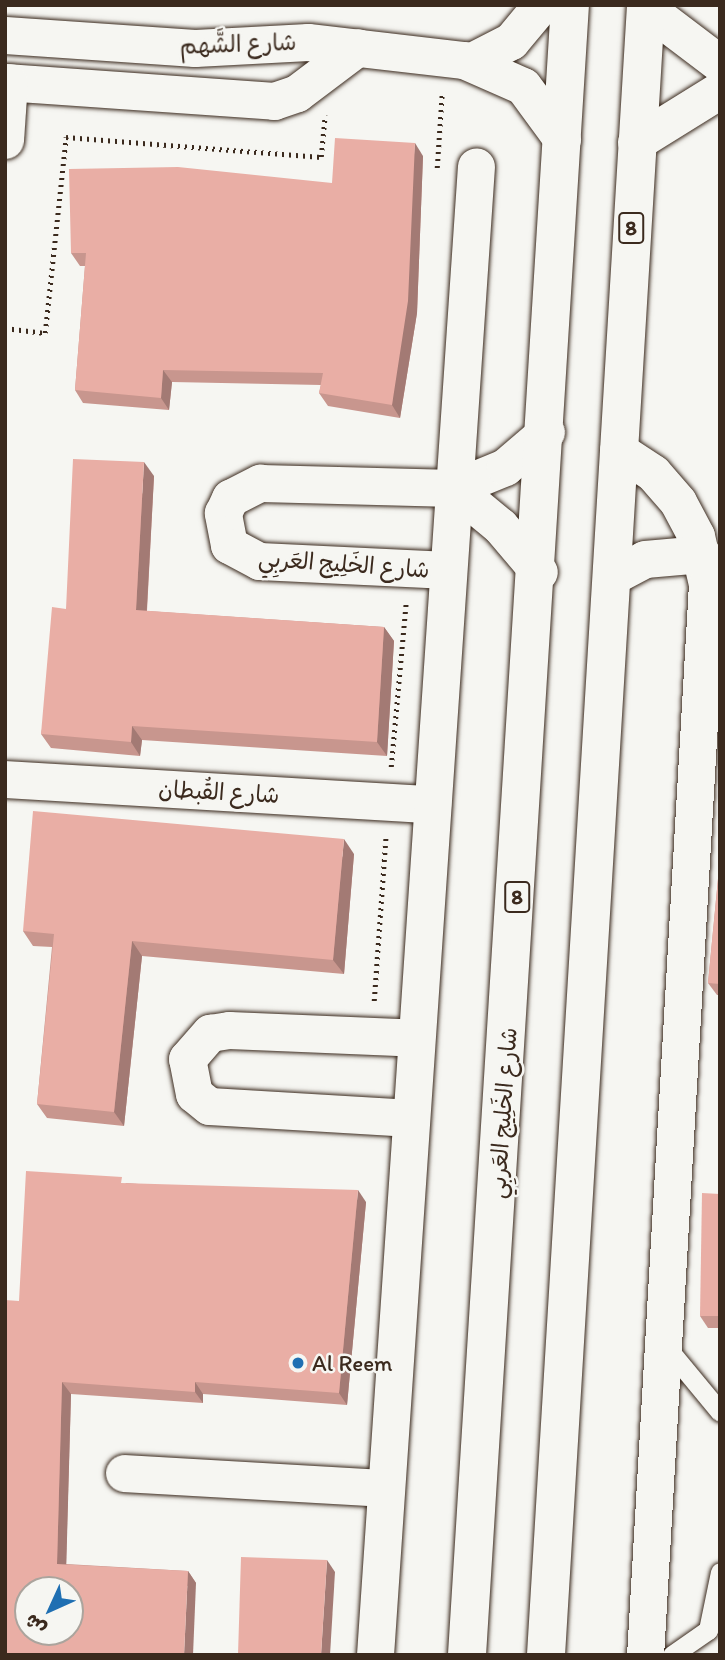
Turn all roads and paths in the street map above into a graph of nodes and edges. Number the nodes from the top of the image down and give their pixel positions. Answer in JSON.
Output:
{"nodes":[{"id":1,"x":541,"y":5,"type":"edge"},
{"id":2,"x":570,"y":5,"type":"edge"},
{"id":3,"x":645,"y":6,"type":"edge"},
{"id":4,"x":5,"y":35,"type":"edge"},
{"id":5,"x":290,"y":41,"type":"junction"},
{"id":6,"x":358,"y":47,"type":"junction"},
{"id":7,"x":470,"y":62,"type":"junction"},
{"id":8,"x":720,"y":64,"type":"edge"},
{"id":9,"x":7,"y":82,"type":"edge"},
{"id":10,"x":720,"y":90,"type":"edge"},
{"id":11,"x":429,"y":91,"type":"dead end"},
{"id":12,"x":442,"y":92,"type":"dead end"},
{"id":13,"x":286,"y":98,"type":"junction"},
{"id":14,"x":326,"y":107,"type":"dead end"},
{"id":15,"x":562,"y":139,"type":"junction"},
{"id":16,"x":5,"y":141,"type":"edge"},
{"id":17,"x":636,"y":142,"type":"junction"},
{"id":18,"x":476,"y":166,"type":"dead end"},
{"id":19,"x":5,"y":328,"type":"edge"},
{"id":20,"x":546,"y":432,"type":"junction"},
{"id":21,"x":618,"y":450,"type":"junction"},
{"id":22,"x":454,"y":488,"type":"junction"},
{"id":23,"x":702,"y":554,"type":"junction"},
{"id":24,"x":448,"y":570,"type":"junction"},
{"id":25,"x":539,"y":572,"type":"junction"},
{"id":26,"x":611,"y":576,"type":"junction"},
{"id":27,"x":5,"y":779,"type":"edge"},
{"id":28,"x":432,"y":804,"type":"junction"},
{"id":29,"x":707,"y":828,"type":"edge"},
{"id":30,"x":416,"y":1038,"type":"junction"},
{"id":31,"x":411,"y":1118,"type":"junction"},
{"id":32,"x":663,"y":1343,"type":"junction"},
{"id":33,"x":720,"y":1412,"type":"edge"},
{"id":34,"x":124,"y":1474,"type":"dead end"},
{"id":35,"x":386,"y":1488,"type":"junction"},
{"id":36,"x":720,"y":1574,"type":"edge"},
{"id":37,"x":375,"y":1655,"type":"edge"},
{"id":38,"x":467,"y":1655,"type":"edge"},
{"id":39,"x":546,"y":1655,"type":"edge"},
{"id":40,"x":645,"y":1655,"type":"edge"},
{"id":41,"x":672,"y":1655,"type":"edge"}],
"edges":[{"from":1,"to":7,"type":"street"},
{"from":2,"to":15,"type":"highway","name":"شارع الخَلِيج العَربِي","number":"8"},
{"from":3,"to":8,"type":"street"},
{"from":3,"to":17,"type":"highway","number":"8"},
{"from":4,"to":5,"type":"street","name":"شارع الشَّهم"},
{"from":5,"to":6,"type":"street","name":"شارع الشَّهم"},
{"from":5,"to":13,"type":"street"},
{"from":6,"to":7,"type":"street","name":"شارع الشَّهم"},
{"from":6,"to":13,"type":"street"},
{"from":7,"to":15,"type":"street","name":"شارع الشَّهم"},
{"from":9,"to":13,"type":"street"},
{"from":9,"to":16,"type":"street"},
{"from":10,"to":17,"type":"street"},
{"from":11,"to":12,"type":"path"},
{"from":14,"to":19,"type":"path"},
{"from":15,"to":20,"type":"highway","name":"شارع الخَلِيج العَربِي","number":"8"},
{"from":17,"to":21,"type":"highway","number":"8"},
{"from":18,"to":22,"type":"street"},
{"from":20,"to":22,"type":"street","name":"شارع الخَلِيج العَربِي"},
{"from":20,"to":25,"type":"highway","name":"شارع الخَلِيج العَربِي","number":"8"},
{"from":21,"to":23,"type":"street"},
{"from":21,"to":26,"type":"highway","number":"8"},
{"from":22,"to":24,"type":"street"},
{"from":22,"to":24,"type":"street","name":"شارع الخَلِيج العَربِي"},
{"from":22,"to":25,"type":"street"},
{"from":23,"to":26,"type":"street"},
{"from":23,"to":29,"type":"street"},
{"from":24,"to":28,"type":"street"},
{"from":25,"to":38,"type":"highway","name":"شارع الخَلِيج العَربِي","number":"8"},
{"from":26,"to":39,"type":"highway","number":"8"},
{"from":27,"to":28,"type":"street","name":"شارع القُبطان"},
{"from":28,"to":30,"type":"street"},
{"from":29,"to":32,"type":"street"},
{"from":30,"to":31,"type":"street"},
{"from":30,"to":31,"type":"street"},
{"from":31,"to":35,"type":"street"},
{"from":32,"to":33,"type":"lane"},
{"from":32,"to":40,"type":"street"},
{"from":34,"to":35,"type":"street"},
{"from":35,"to":37,"type":"street"},
{"from":36,"to":41,"type":"lane"}]}
